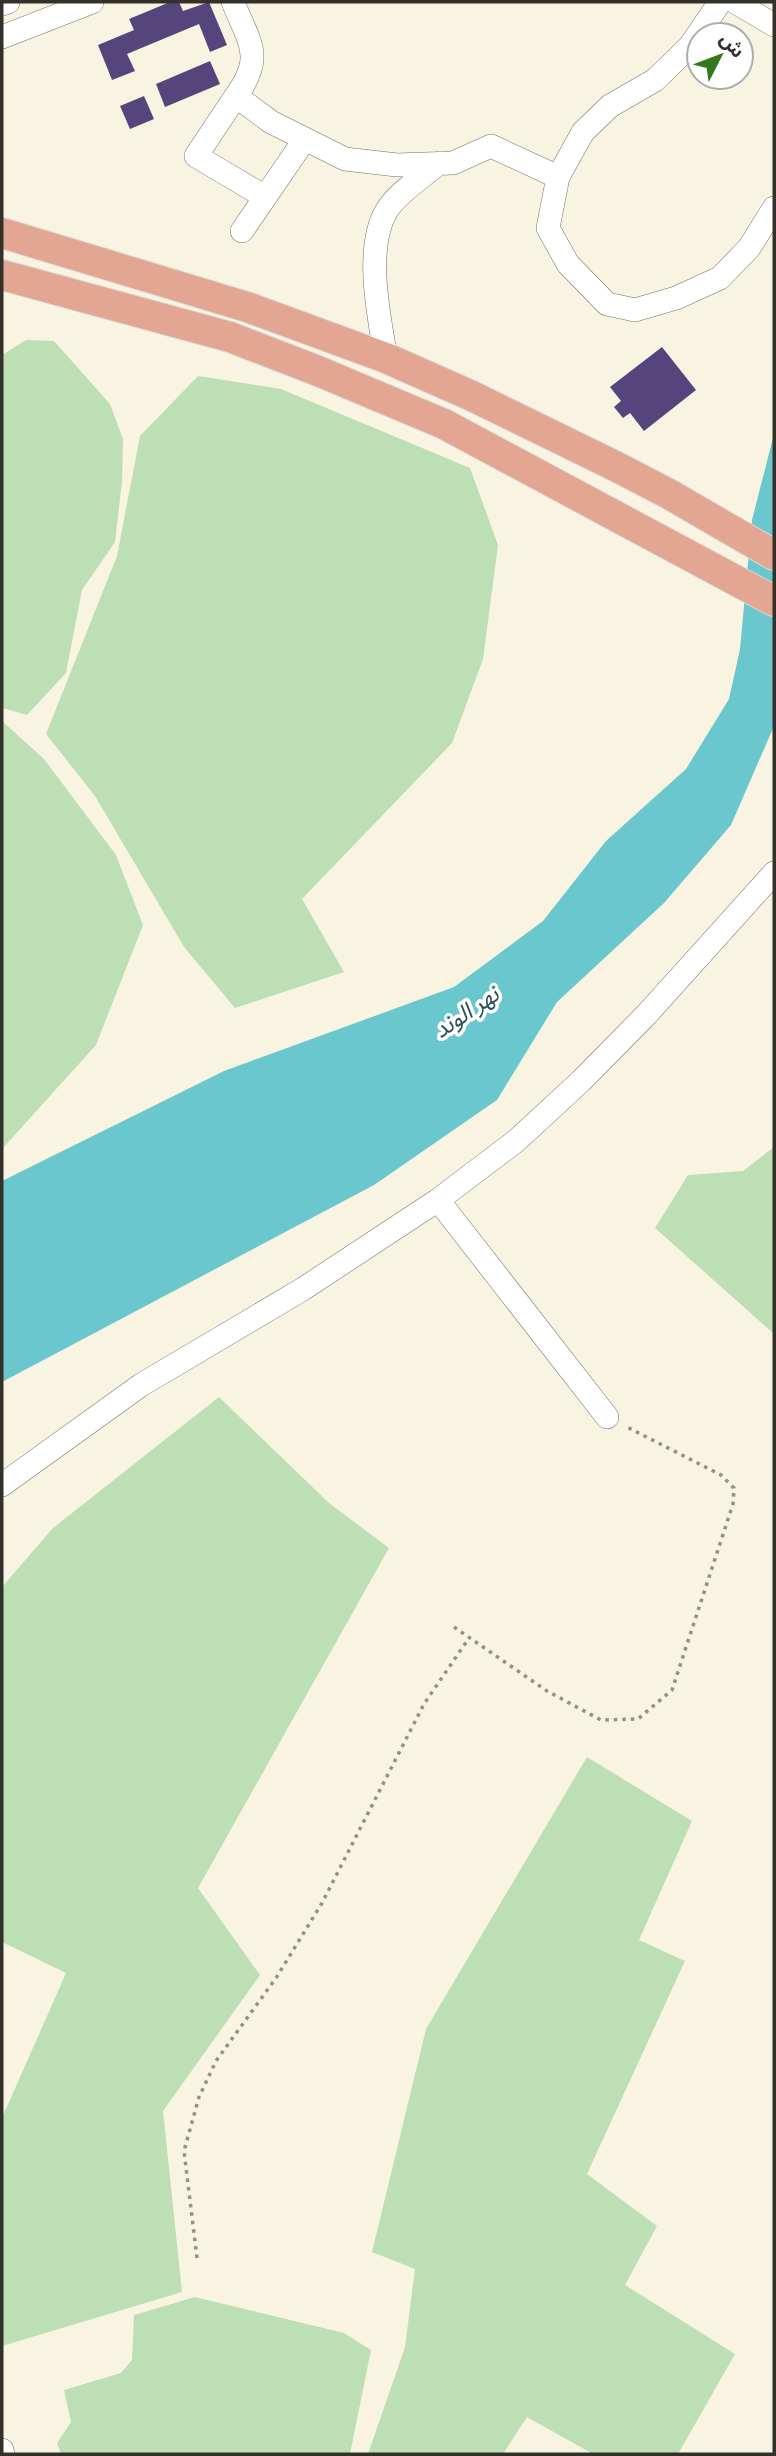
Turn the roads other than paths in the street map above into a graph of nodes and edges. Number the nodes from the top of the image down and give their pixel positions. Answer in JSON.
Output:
{"nodes":[{"id":1,"x":8,"y":2,"type":"edge"},
{"id":2,"x":92,"y":2,"type":"edge"},
{"id":3,"x":233,"y":2,"type":"edge"},
{"id":4,"x":720,"y":2,"type":"edge"},
{"id":5,"x":735,"y":2,"type":"edge"},
{"id":6,"x":2,"y":4,"type":"edge"},
{"id":7,"x":774,"y":26,"type":"edge"},
{"id":8,"x":2,"y":37,"type":"edge"},
{"id":9,"x":236,"y":96,"type":"junction"},
{"id":10,"x":305,"y":139,"type":"junction"},
{"id":11,"x":439,"y":163,"type":"junction"},
{"id":12,"x":558,"y":177,"type":"junction"},
{"id":13,"x":265,"y":197,"type":"junction"},
{"id":14,"x":774,"y":208,"type":"edge"},
{"id":15,"x":242,"y":231,"type":"dead end"},
{"id":16,"x":2,"y":233,"type":"edge"},
{"id":17,"x":2,"y":275,"type":"edge"},
{"id":18,"x":386,"y":358,"type":"junction"},
{"id":19,"x":774,"y":555,"type":"edge"},
{"id":20,"x":774,"y":601,"type":"edge"},
{"id":21,"x":770,"y":880,"type":"edge"},
{"id":22,"x":438,"y":1199,"type":"junction"},
{"id":23,"x":607,"y":1417,"type":"road end"},
{"id":24,"x":2,"y":1485,"type":"edge"}],
"edges":[{"from":1,"to":6,"type":"street"},
{"from":2,"to":8,"type":"street"},
{"from":3,"to":9,"type":"street"},
{"from":4,"to":12,"type":"street"},
{"from":5,"to":7,"type":"street"},
{"from":9,"to":10,"type":"street"},
{"from":9,"to":13,"type":"street"},
{"from":10,"to":11,"type":"street"},
{"from":10,"to":13,"type":"street"},
{"from":11,"to":12,"type":"street"},
{"from":11,"to":18,"type":"street"},
{"from":12,"to":14,"type":"street"},
{"from":13,"to":15,"type":"street"},
{"from":16,"to":18,"type":"main road"},
{"from":17,"to":20,"type":"main road"},
{"from":18,"to":19,"type":"main road"},
{"from":21,"to":22,"type":"street"},
{"from":22,"to":23,"type":"street"},
{"from":22,"to":24,"type":"street"}]}
